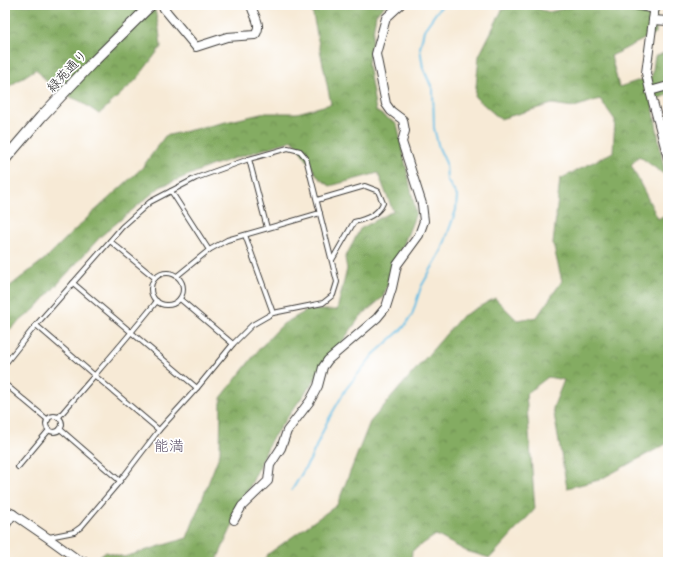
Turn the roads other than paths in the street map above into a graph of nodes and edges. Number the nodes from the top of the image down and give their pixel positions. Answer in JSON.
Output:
{"nodes":[{"id":1,"x":150,"y":5,"type":"edge"},
{"id":2,"x":161,"y":5,"type":"edge"},
{"id":3,"x":251,"y":5,"type":"edge"},
{"id":4,"x":400,"y":5,"type":"edge"},
{"id":5,"x":635,"y":5,"type":"edge"},
{"id":6,"x":655,"y":7,"type":"edge"},
{"id":7,"x":653,"y":20,"type":"junction"},
{"id":8,"x":668,"y":20,"type":"edge"},
{"id":9,"x":668,"y":86,"type":"edge"},
{"id":10,"x":650,"y":91,"type":"junction"},
{"id":11,"x":668,"y":158,"type":"edge"},
{"id":12,"x":5,"y":159,"type":"edge"},
{"id":13,"x":249,"y":159,"type":"junction"},
{"id":14,"x":171,"y":191,"type":"junction"},
{"id":15,"x":317,"y":200,"type":"junction"},
{"id":16,"x":320,"y":213,"type":"junction"},
{"id":17,"x":267,"y":228,"type":"junction"},
{"id":18,"x":245,"y":234,"type":"junction"},
{"id":19,"x":110,"y":241,"type":"junction"},
{"id":20,"x":209,"y":250,"type":"junction"},
{"id":21,"x":332,"y":261,"type":"junction"},
{"id":22,"x":177,"y":276,"type":"junction"},
{"id":23,"x":155,"y":278,"type":"junction"},
{"id":24,"x":73,"y":283,"type":"junction"},
{"id":25,"x":180,"y":299,"type":"junction"},
{"id":26,"x":157,"y":301,"type":"junction"},
{"id":27,"x":273,"y":313,"type":"junction"},
{"id":28,"x":36,"y":325,"type":"junction"},
{"id":29,"x":132,"y":333,"type":"junction"},
{"id":30,"x":233,"y":344,"type":"junction"},
{"id":31,"x":5,"y":364,"type":"edge"},
{"id":32,"x":94,"y":375,"type":"junction"},
{"id":33,"x":5,"y":384,"type":"edge"},
{"id":34,"x":197,"y":388,"type":"junction"},
{"id":35,"x":58,"y":418,"type":"junction"},
{"id":36,"x":48,"y":420,"type":"junction"},
{"id":37,"x":60,"y":429,"type":"junction"},
{"id":38,"x":49,"y":430,"type":"junction"},
{"id":39,"x":160,"y":430,"type":"junction"},
{"id":40,"x":18,"y":467,"type":"dead end"},
{"id":41,"x":120,"y":480,"type":"junction"},
{"id":42,"x":9,"y":512,"type":"edge"},
{"id":43,"x":234,"y":520,"type":"dead end"},
{"id":44,"x":5,"y":526,"type":"edge"},
{"id":45,"x":48,"y":538,"type":"junction"},
{"id":46,"x":86,"y":562,"type":"edge"}],
"edges":[{"from":1,"to":12,"type":"street","name":"緑苑通り"},
{"from":2,"to":3,"type":"street"},
{"from":4,"to":43,"type":"street"},
{"from":5,"to":6,"type":"street"},
{"from":6,"to":7,"type":"street"},
{"from":7,"to":8,"type":"street"},
{"from":7,"to":10,"type":"street"},
{"from":9,"to":10,"type":"street"},
{"from":10,"to":11,"type":"street"},
{"from":13,"to":14,"type":"lane"},
{"from":13,"to":15,"type":"lane"},
{"from":13,"to":17,"type":"lane"},
{"from":14,"to":19,"type":"lane"},
{"from":14,"to":20,"type":"lane"},
{"from":15,"to":16,"type":"lane"},
{"from":15,"to":21,"type":"lane"},
{"from":16,"to":17,"type":"lane"},
{"from":16,"to":21,"type":"lane"},
{"from":17,"to":18,"type":"lane"},
{"from":18,"to":20,"type":"lane"},
{"from":18,"to":27,"type":"lane"},
{"from":19,"to":23,"type":"lane"},
{"from":19,"to":24,"type":"lane"},
{"from":20,"to":22,"type":"lane"},
{"from":21,"to":27,"type":"lane"},
{"from":22,"to":23,"type":"lane"},
{"from":22,"to":25,"type":"lane"},
{"from":23,"to":26,"type":"lane"},
{"from":24,"to":28,"type":"lane"},
{"from":24,"to":29,"type":"lane"},
{"from":25,"to":26,"type":"lane"},
{"from":25,"to":30,"type":"lane"},
{"from":26,"to":29,"type":"lane"},
{"from":27,"to":30,"type":"lane"},
{"from":28,"to":31,"type":"lane"},
{"from":28,"to":32,"type":"lane"},
{"from":29,"to":32,"type":"lane"},
{"from":29,"to":34,"type":"lane"},
{"from":30,"to":34,"type":"lane"},
{"from":32,"to":35,"type":"lane"},
{"from":32,"to":39,"type":"lane"},
{"from":33,"to":36,"type":"lane"},
{"from":34,"to":39,"type":"lane"},
{"from":35,"to":36,"type":"lane"},
{"from":35,"to":37,"type":"lane"},
{"from":36,"to":38,"type":"lane"},
{"from":37,"to":38,"type":"lane"},
{"from":37,"to":41,"type":"lane"},
{"from":38,"to":40,"type":"lane"},
{"from":39,"to":41,"type":"lane"},
{"from":41,"to":45,"type":"lane"},
{"from":42,"to":44,"type":"street"},
{"from":42,"to":45,"type":"street"},
{"from":45,"to":46,"type":"street"}]}
